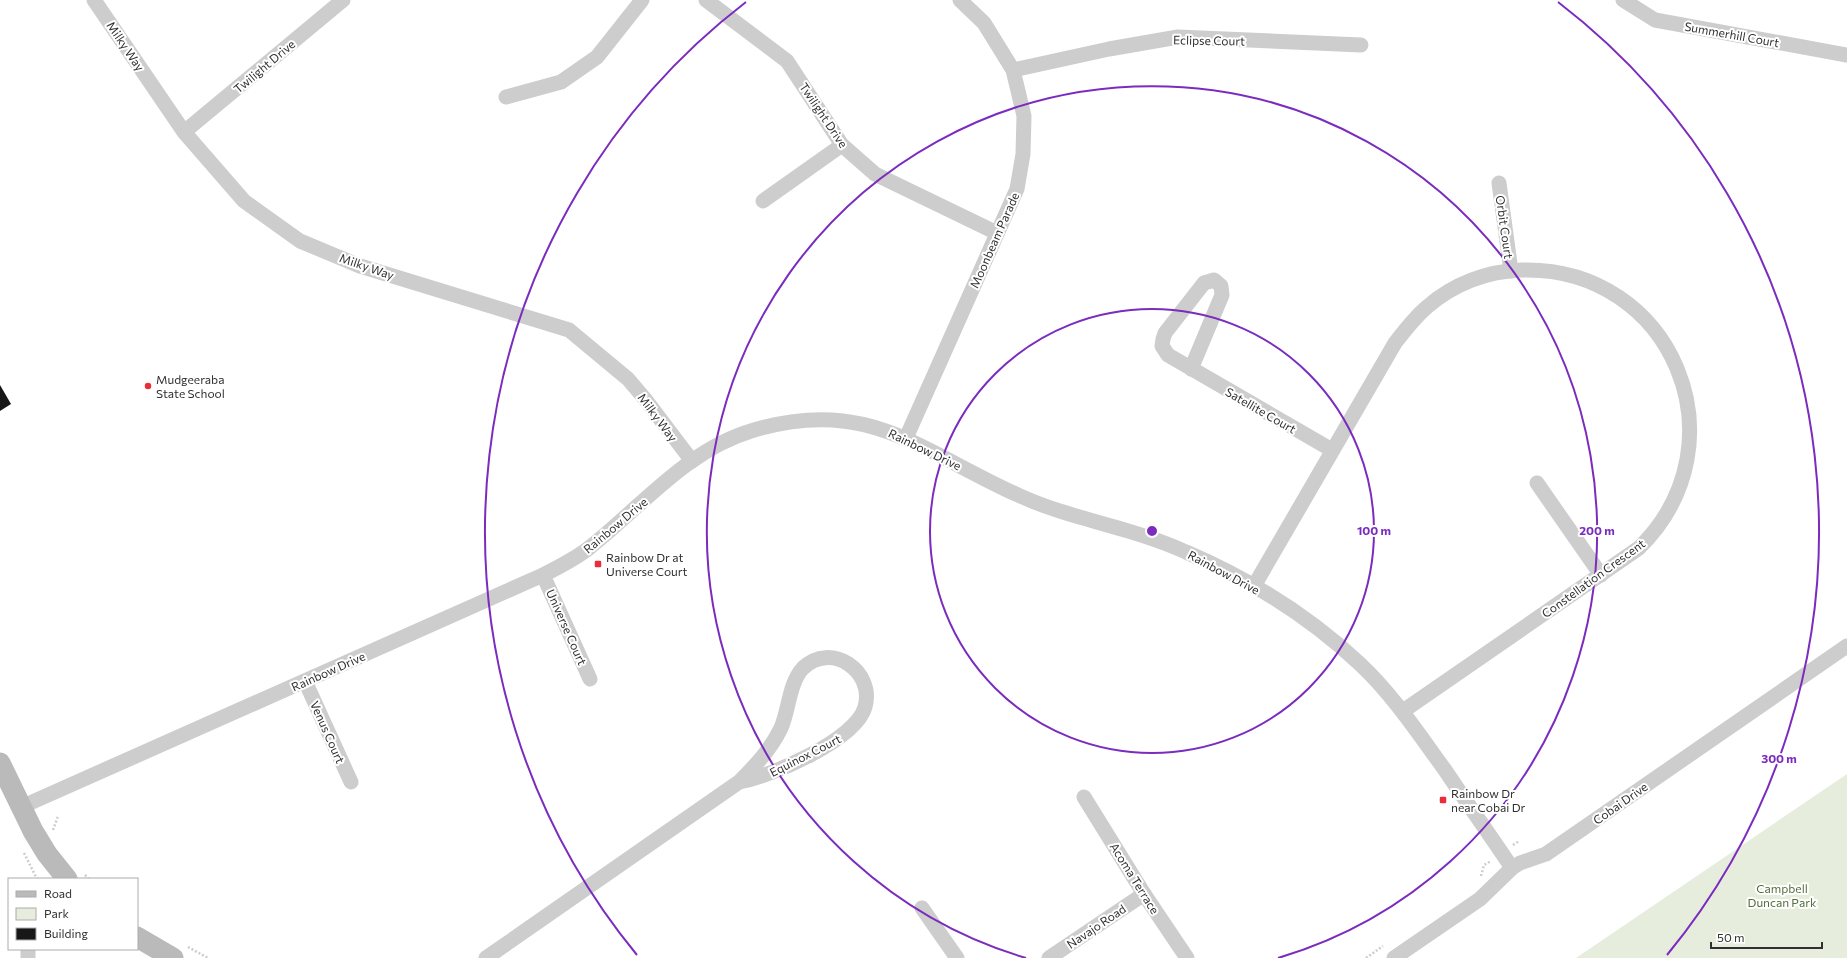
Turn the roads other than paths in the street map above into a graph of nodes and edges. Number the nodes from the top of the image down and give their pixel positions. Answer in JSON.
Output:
{"nodes":[{"id":1,"x":94,"y":0,"type":"edge"},
{"id":2,"x":343,"y":0,"type":"edge"},
{"id":3,"x":642,"y":0,"type":"edge"},
{"id":4,"x":706,"y":0,"type":"edge"},
{"id":5,"x":960,"y":0,"type":"edge"},
{"id":6,"x":1623,"y":0,"type":"edge"},
{"id":7,"x":1360,"y":45,"type":"dead end"},
{"id":8,"x":1847,"y":55,"type":"edge"},
{"id":9,"x":1013,"y":70,"type":"junction"},
{"id":10,"x":506,"y":97,"type":"dead end"},
{"id":11,"x":184,"y":132,"type":"junction"},
{"id":12,"x":842,"y":145,"type":"junction"},
{"id":13,"x":1499,"y":183,"type":"dead end"},
{"id":14,"x":763,"y":201,"type":"dead end"},
{"id":15,"x":997,"y":233,"type":"junction"},
{"id":16,"x":1511,"y":271,"type":"junction"},
{"id":17,"x":1191,"y":369,"type":"junction"},
{"id":18,"x":906,"y":438,"type":"junction"},
{"id":19,"x":1332,"y":450,"type":"junction"},
{"id":20,"x":692,"y":461,"type":"junction"},
{"id":21,"x":1537,"y":483,"type":"dead end"},
{"id":22,"x":543,"y":575,"type":"junction"},
{"id":23,"x":1601,"y":575,"type":"junction"},
{"id":24,"x":1254,"y":586,"type":"junction"},
{"id":25,"x":1847,"y":646,"type":"edge"},
{"id":26,"x":590,"y":679,"type":"dead end"},
{"id":27,"x":305,"y":681,"type":"junction"},
{"id":28,"x":1403,"y":711,"type":"junction"},
{"id":29,"x":0,"y":763,"type":"edge"},
{"id":30,"x":351,"y":782,"type":"dead end"},
{"id":31,"x":739,"y":782,"type":"junction"},
{"id":32,"x":1084,"y":797,"type":"dead end"},
{"id":33,"x":21,"y":807,"type":"junction"},
{"id":34,"x":1512,"y":868,"type":"junction"},
{"id":35,"x":66,"y":878,"type":"edge"},
{"id":36,"x":1144,"y":894,"type":"junction"},
{"id":37,"x":922,"y":908,"type":"dead end"},
{"id":38,"x":138,"y":938,"type":"edge"},
{"id":39,"x":173,"y":958,"type":"edge"},
{"id":40,"x":486,"y":958,"type":"edge"},
{"id":41,"x":957,"y":958,"type":"edge"},
{"id":42,"x":1049,"y":958,"type":"edge"},
{"id":43,"x":1188,"y":958,"type":"edge"},
{"id":44,"x":1394,"y":958,"type":"edge"}],
"edges":[{"from":1,"to":11,"type":"street","name":"Milky Way"},
{"from":2,"to":11,"type":"street","name":"Twilight Drive"},
{"from":3,"to":10,"type":"street"},
{"from":4,"to":12,"type":"street","name":"Twilight Drive"},
{"from":5,"to":9,"type":"street","name":"Moonbeam Parade"},
{"from":6,"to":8,"type":"street","name":"Summerhill Court"},
{"from":7,"to":9,"type":"street","name":"Eclipse Court"},
{"from":9,"to":15,"type":"street","name":"Moonbeam Parade"},
{"from":11,"to":20,"type":"street","name":"Milky Way"},
{"from":12,"to":14,"type":"street"},
{"from":12,"to":15,"type":"street","name":"Twilight Drive"},
{"from":13,"to":16,"type":"street","name":"Orbit Court"},
{"from":15,"to":18,"type":"street","name":"Moonbeam Parade"},
{"from":16,"to":19,"type":"street","name":"Constellation Crescent"},
{"from":16,"to":23,"type":"street","name":"Constellation Crescent"},
{"from":17,"to":17,"type":"street","name":"Satellite Court"},
{"from":17,"to":19,"type":"street","name":"Satellite Court"},
{"from":18,"to":20,"type":"street","name":"Rainbow Drive"},
{"from":18,"to":24,"type":"street","name":"Rainbow Drive"},
{"from":19,"to":24,"type":"street","name":"Constellation Crescent"},
{"from":20,"to":22,"type":"street","name":"Rainbow Drive"},
{"from":21,"to":23,"type":"street"},
{"from":22,"to":26,"type":"street","name":"Universe Court"},
{"from":22,"to":27,"type":"street","name":"Rainbow Drive"},
{"from":23,"to":28,"type":"street","name":"Constellation Crescent"},
{"from":24,"to":28,"type":"street","name":"Rainbow Drive"},
{"from":25,"to":34,"type":"street","name":"Cobai Drive"},
{"from":27,"to":30,"type":"street","name":"Venus Court"},
{"from":27,"to":33,"type":"street","name":"Rainbow Drive"},
{"from":28,"to":34,"type":"street","name":"Rainbow Drive"},
{"from":29,"to":33,"type":"street"},
{"from":31,"to":31,"type":"street","name":"Equinox Court"},
{"from":31,"to":40,"type":"street","name":"Equinox Court"},
{"from":32,"to":36,"type":"street","name":"Acoma Terrace"},
{"from":33,"to":35,"type":"street"},
{"from":34,"to":44,"type":"street","name":"Cobai Drive"},
{"from":36,"to":42,"type":"street","name":"Navajo Road"},
{"from":36,"to":43,"type":"street","name":"Acoma Terrace"},
{"from":37,"to":41,"type":"street"},
{"from":38,"to":39,"type":"street"}]}
